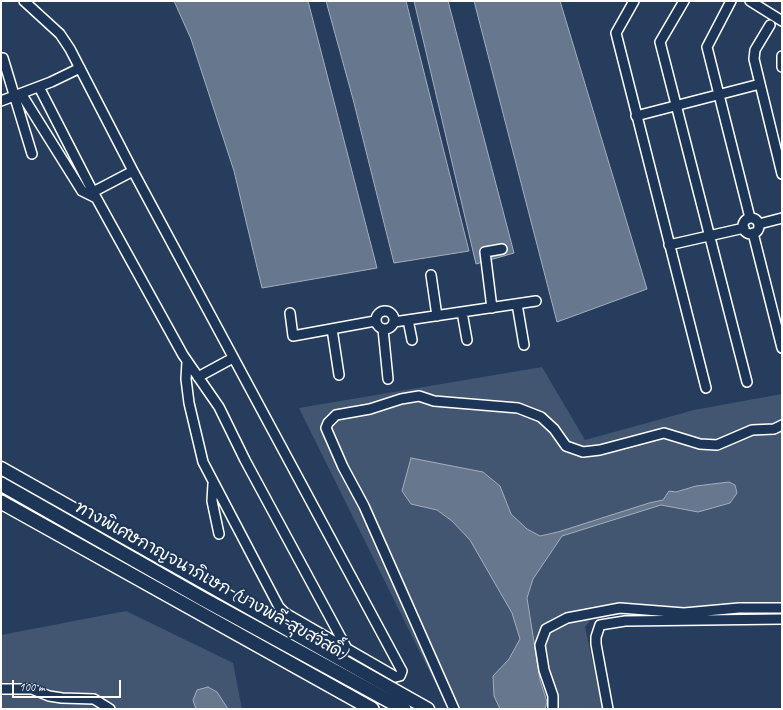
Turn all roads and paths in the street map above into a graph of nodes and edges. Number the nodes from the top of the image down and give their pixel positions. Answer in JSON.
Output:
{"nodes":[{"id":1,"x":24,"y":1,"type":"edge"},
{"id":2,"x":634,"y":1,"type":"edge"},
{"id":3,"x":684,"y":1,"type":"edge"},
{"id":4,"x":731,"y":1,"type":"edge"},
{"id":5,"x":750,"y":1,"type":"edge"},
{"id":6,"x":782,"y":20,"type":"edge"},
{"id":7,"x":770,"y":25,"type":"dead end"},
{"id":8,"x":782,"y":56,"type":"edge"},
{"id":9,"x":3,"y":58,"type":"dead end"},
{"id":10,"x":782,"y":67,"type":"edge"},
{"id":11,"x":80,"y":68,"type":"junction"},
{"id":12,"x":760,"y":84,"type":"junction"},
{"id":13,"x":39,"y":87,"type":"junction"},
{"id":14,"x":718,"y":94,"type":"junction"},
{"id":15,"x":18,"y":96,"type":"junction"},
{"id":16,"x":1,"y":101,"type":"edge"},
{"id":17,"x":676,"y":106,"type":"junction"},
{"id":18,"x":636,"y":116,"type":"junction"},
{"id":19,"x":32,"y":154,"type":"dead end"},
{"id":20,"x":133,"y":171,"type":"junction"},
{"id":21,"x":782,"y":174,"type":"edge"},
{"id":22,"x":94,"y":195,"type":"junction"},
{"id":23,"x":750,"y":218,"type":"junction"},
{"id":24,"x":782,"y":218,"type":"edge"},
{"id":25,"x":759,"y":224,"type":"junction"},
{"id":26,"x":744,"y":228,"type":"junction"},
{"id":27,"x":753,"y":234,"type":"junction"},
{"id":28,"x":710,"y":235,"type":"junction"},
{"id":29,"x":669,"y":245,"type":"junction"},
{"id":30,"x":502,"y":249,"type":"dead end"},
{"id":31,"x":430,"y":275,"type":"dead end"},
{"id":32,"x":536,"y":301,"type":"dead end"},
{"id":33,"x":517,"y":304,"type":"junction"},
{"id":34,"x":492,"y":308,"type":"junction"},
{"id":35,"x":462,"y":312,"type":"junction"},
{"id":36,"x":290,"y":313,"type":"dead end"},
{"id":37,"x":437,"y":316,"type":"junction"},
{"id":38,"x":408,"y":320,"type":"junction"},
{"id":39,"x":376,"y":321,"type":"junction"},
{"id":40,"x":394,"y":322,"type":"junction"},
{"id":41,"x":332,"y":329,"type":"junction"},
{"id":42,"x":383,"y":329,"type":"junction"},
{"id":43,"x":412,"y":340,"type":"dead end"},
{"id":44,"x":467,"y":340,"type":"dead end"},
{"id":45,"x":524,"y":345,"type":"dead end"},
{"id":46,"x":782,"y":348,"type":"edge"},
{"id":47,"x":233,"y":358,"type":"junction"},
{"id":48,"x":187,"y":362,"type":"junction"},
{"id":49,"x":339,"y":375,"type":"dead end"},
{"id":50,"x":198,"y":376,"type":"junction"},
{"id":51,"x":388,"y":378,"type":"dead end"},
{"id":52,"x":747,"y":382,"type":"dead end"},
{"id":53,"x":706,"y":388,"type":"dead end"},
{"id":54,"x":782,"y":425,"type":"edge"},
{"id":55,"x":1,"y":468,"type":"edge"},
{"id":56,"x":1,"y":484,"type":"edge"},
{"id":57,"x":213,"y":484,"type":"junction"},
{"id":58,"x":1,"y":502,"type":"edge"},
{"id":59,"x":219,"y":534,"type":"dead end"},
{"id":60,"x":782,"y":608,"type":"edge"},
{"id":61,"x":782,"y":619,"type":"edge"},
{"id":62,"x":346,"y":648,"type":"junction"},
{"id":63,"x":1,"y":689,"type":"edge"},
{"id":64,"x":110,"y":709,"type":"edge"},
{"id":65,"x":372,"y":709,"type":"edge"},
{"id":66,"x":404,"y":709,"type":"edge"},
{"id":67,"x":428,"y":709,"type":"edge"},
{"id":68,"x":454,"y":709,"type":"edge"},
{"id":69,"x":553,"y":709,"type":"edge"},
{"id":70,"x":608,"y":709,"type":"edge"}],
"edges":[{"from":1,"to":11,"type":"street"},
{"from":2,"to":18,"type":"street"},
{"from":3,"to":17,"type":"street"},
{"from":4,"to":14,"type":"street"},
{"from":5,"to":6,"type":"street"},
{"from":7,"to":12,"type":"street"},
{"from":8,"to":10,"type":"street"},
{"from":9,"to":15,"type":"street"},
{"from":11,"to":13,"type":"street"},
{"from":11,"to":20,"type":"street"},
{"from":12,"to":14,"type":"street"},
{"from":12,"to":21,"type":"street"},
{"from":13,"to":15,"type":"street"},
{"from":13,"to":22,"type":"street"},
{"from":14,"to":17,"type":"street"},
{"from":14,"to":23,"type":"street"},
{"from":15,"to":16,"type":"street"},
{"from":15,"to":19,"type":"street"},
{"from":15,"to":22,"type":"street"},
{"from":17,"to":18,"type":"street"},
{"from":17,"to":28,"type":"street"},
{"from":18,"to":29,"type":"street"},
{"from":20,"to":22,"type":"street"},
{"from":20,"to":47,"type":"street"},
{"from":22,"to":48,"type":"street"},
{"from":23,"to":25,"type":"street"},
{"from":23,"to":26,"type":"street"},
{"from":24,"to":25,"type":"street"},
{"from":25,"to":27,"type":"street"},
{"from":26,"to":27,"type":"street"},
{"from":26,"to":28,"type":"street"},
{"from":27,"to":46,"type":"street"},
{"from":28,"to":29,"type":"street"},
{"from":28,"to":52,"type":"street"},
{"from":29,"to":53,"type":"street"},
{"from":30,"to":34,"type":"street"},
{"from":31,"to":37,"type":"street"},
{"from":32,"to":33,"type":"street"},
{"from":33,"to":34,"type":"street"},
{"from":33,"to":45,"type":"street"},
{"from":34,"to":35,"type":"street"},
{"from":35,"to":37,"type":"street"},
{"from":35,"to":44,"type":"street"},
{"from":36,"to":41,"type":"street"},
{"from":37,"to":38,"type":"street"},
{"from":38,"to":40,"type":"street"},
{"from":38,"to":43,"type":"street"},
{"from":39,"to":40,"type":"street"},
{"from":39,"to":41,"type":"street"},
{"from":39,"to":42,"type":"street"},
{"from":40,"to":42,"type":"street"},
{"from":41,"to":49,"type":"street"},
{"from":42,"to":51,"type":"street"},
{"from":47,"to":50,"type":"street"},
{"from":47,"to":62,"type":"street"},
{"from":48,"to":50,"type":"street"},
{"from":48,"to":57,"type":"street"},
{"from":50,"to":62,"type":"street"},
{"from":54,"to":68,"type":"street"},
{"from":55,"to":67,"type":"main road"},
{"from":56,"to":66,"type":"highway","name":"ทางพิเศษกาญจนาภิเษก (บางพลี-สุขสวัสดิ์)"},
{"from":57,"to":59,"type":"street"},
{"from":57,"to":62,"type":"street"},
{"from":58,"to":65,"type":"highway","name":"ทางพิเศษกาญจนาภิเษก (บางพลี-สุขสวัสดิ์)"},
{"from":60,"to":69,"type":"street"},
{"from":61,"to":70,"type":"street"},
{"from":63,"to":64,"type":"street"}]}
